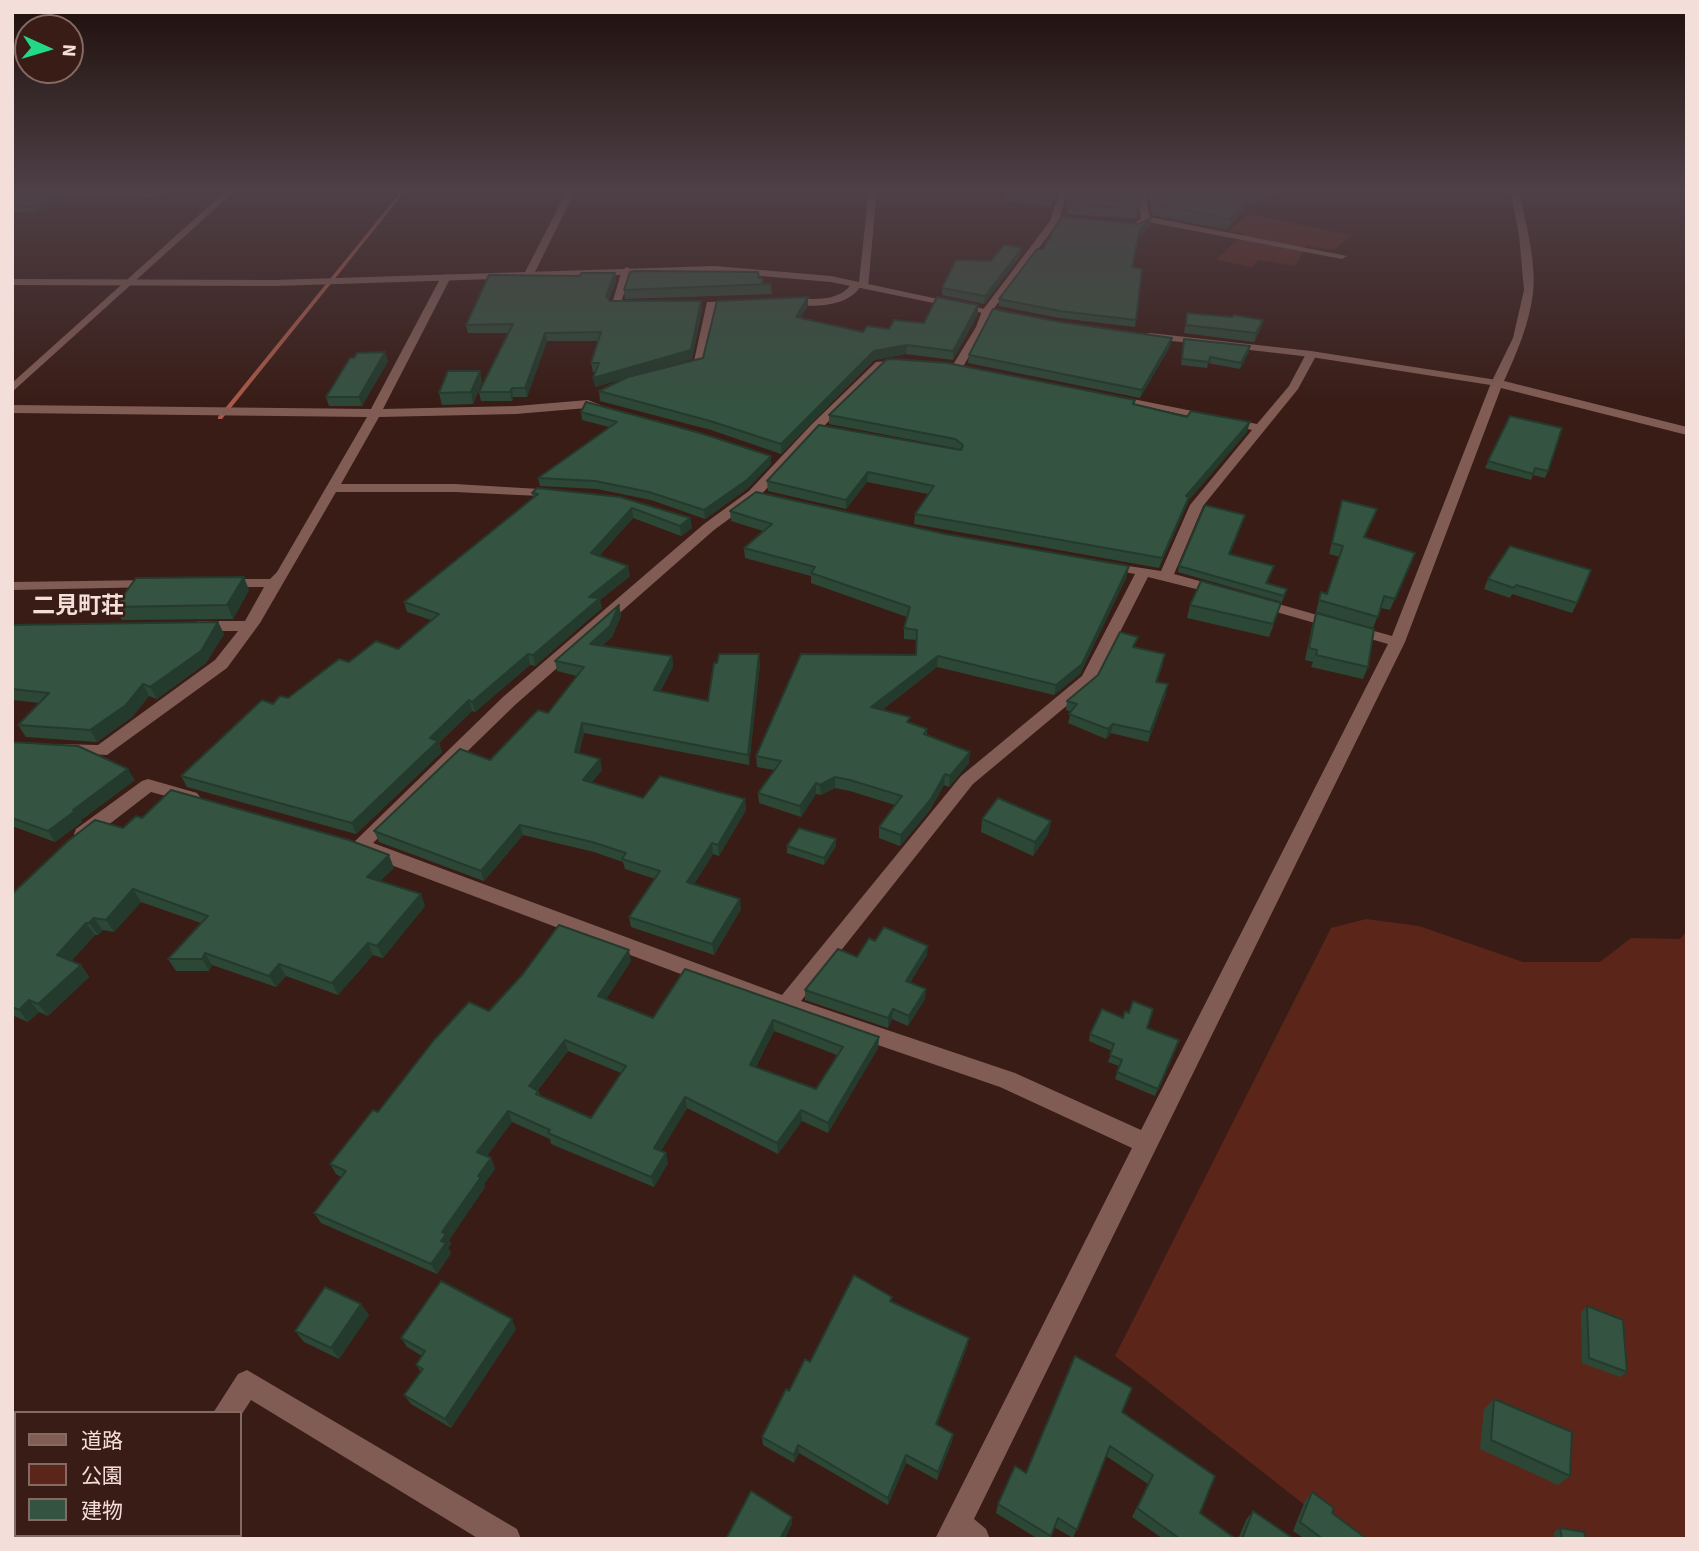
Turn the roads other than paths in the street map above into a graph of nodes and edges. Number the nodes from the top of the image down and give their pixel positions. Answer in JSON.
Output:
{"nodes":[{"id":1,"x":151,"y":261,"type":"edge"},
{"id":2,"x":535,"y":261,"type":"edge"},
{"id":3,"x":864,"y":261,"type":"edge"},
{"id":4,"x":1023,"y":261,"type":"edge"},
{"id":5,"x":1526,"y":261,"type":"edge"},
{"id":6,"x":626,"y":271,"type":"junction"},
{"id":7,"x":529,"y":274,"type":"junction"},
{"id":8,"x":446,"y":277,"type":"junction"},
{"id":9,"x":12,"y":282,"type":"edge"},
{"id":10,"x":127,"y":283,"type":"junction"},
{"id":11,"x":861,"y":285,"type":"junction"},
{"id":12,"x":774,"y":303,"type":"edge"},
{"id":13,"x":697,"y":304,"type":"edge"},
{"id":14,"x":711,"y":304,"type":"junction"},
{"id":15,"x":756,"y":304,"type":"edge"},
{"id":16,"x":643,"y":305,"type":"edge"},
{"id":17,"x":987,"y":311,"type":"junction"},
{"id":18,"x":1021,"y":318,"type":"edge"},
{"id":19,"x":1132,"y":333,"type":"edge"},
{"id":20,"x":1311,"y":354,"type":"junction"},
{"id":21,"x":921,"y":363,"type":"edge"},
{"id":22,"x":957,"y":368,"type":"edge"},
{"id":23,"x":671,"y":369,"type":"edge"},
{"id":24,"x":1497,"y":383,"type":"junction"},
{"id":25,"x":12,"y":389,"type":"edge"},
{"id":26,"x":595,"y":393,"type":"dead end"},
{"id":27,"x":1098,"y":393,"type":"edge"},
{"id":28,"x":588,"y":404,"type":"junction"},
{"id":29,"x":12,"y":409,"type":"edge"},
{"id":30,"x":614,"y":411,"type":"edge"},
{"id":31,"x":375,"y":413,"type":"junction"},
{"id":32,"x":1261,"y":429,"type":"junction"},
{"id":33,"x":1687,"y":430,"type":"edge"},
{"id":34,"x":332,"y":488,"type":"junction"},
{"id":35,"x":575,"y":495,"type":"edge"},
{"id":36,"x":1092,"y":563,"type":"edge"},
{"id":37,"x":1144,"y":571,"type":"junction"},
{"id":38,"x":1166,"y":576,"type":"junction"},
{"id":39,"x":274,"y":583,"type":"junction"},
{"id":40,"x":166,"y":584,"type":"edge"},
{"id":41,"x":206,"y":584,"type":"edge"},
{"id":42,"x":12,"y":586,"type":"edge"},
{"id":43,"x":30,"y":586,"type":"junction"},
{"id":44,"x":12,"y":603,"type":"edge"},
{"id":45,"x":250,"y":626,"type":"junction"},
{"id":46,"x":180,"y":627,"type":"edge"},
{"id":47,"x":1396,"y":642,"type":"junction"},
{"id":48,"x":50,"y":747,"type":"edge"},
{"id":49,"x":214,"y":804,"type":"edge"},
{"id":50,"x":67,"y":846,"type":"edge"},
{"id":51,"x":786,"y":1004,"type":"junction"},
{"id":52,"x":1147,"y":1144,"type":"junction"},
{"id":53,"x":227,"y":1411,"type":"edge"},
{"id":54,"x":960,"y":1534,"type":"edge"},
{"id":55,"x":508,"y":1539,"type":"edge"}],
"edges":[{"from":1,"to":10,"type":"street"},
{"from":2,"to":7,"type":"street"},
{"from":3,"to":11,"type":"street"},
{"from":4,"to":17,"type":"street"},
{"from":5,"to":24,"type":"street"},
{"from":6,"to":7,"type":"street"},
{"from":6,"to":11,"type":"street"},
{"from":6,"to":16,"type":"street"},
{"from":7,"to":8,"type":"street"},
{"from":8,"to":10,"type":"street"},
{"from":8,"to":31,"type":"street"},
{"from":9,"to":10,"type":"street"},
{"from":10,"to":25,"type":"street"},
{"from":11,"to":12,"type":"street"},
{"from":11,"to":17,"type":"street"},
{"from":13,"to":14,"type":"street"},
{"from":14,"to":15,"type":"street"},
{"from":14,"to":23,"type":"street"},
{"from":17,"to":18,"type":"street"},
{"from":17,"to":22,"type":"street"},
{"from":19,"to":20,"type":"street"},
{"from":20,"to":24,"type":"street"},
{"from":20,"to":32,"type":"street"},
{"from":21,"to":51,"type":"street"},
{"from":24,"to":33,"type":"street"},
{"from":24,"to":47,"type":"street"},
{"from":26,"to":28,"type":"street"},
{"from":27,"to":32,"type":"street"},
{"from":28,"to":30,"type":"street"},
{"from":28,"to":31,"type":"street"},
{"from":29,"to":31,"type":"street"},
{"from":31,"to":34,"type":"street"},
{"from":32,"to":38,"type":"street"},
{"from":34,"to":35,"type":"street"},
{"from":34,"to":39,"type":"street"},
{"from":36,"to":37,"type":"street"},
{"from":37,"to":38,"type":"street"},
{"from":37,"to":51,"type":"street"},
{"from":38,"to":47,"type":"street"},
{"from":39,"to":41,"type":"street"},
{"from":39,"to":45,"type":"street"},
{"from":40,"to":43,"type":"street"},
{"from":42,"to":43,"type":"street"},
{"from":43,"to":44,"type":"street"},
{"from":45,"to":46,"type":"street"},
{"from":45,"to":48,"type":"street"},
{"from":47,"to":52,"type":"street"},
{"from":49,"to":50,"type":"street"},
{"from":51,"to":52,"type":"street"},
{"from":52,"to":54,"type":"street"},
{"from":53,"to":55,"type":"street"}]}
